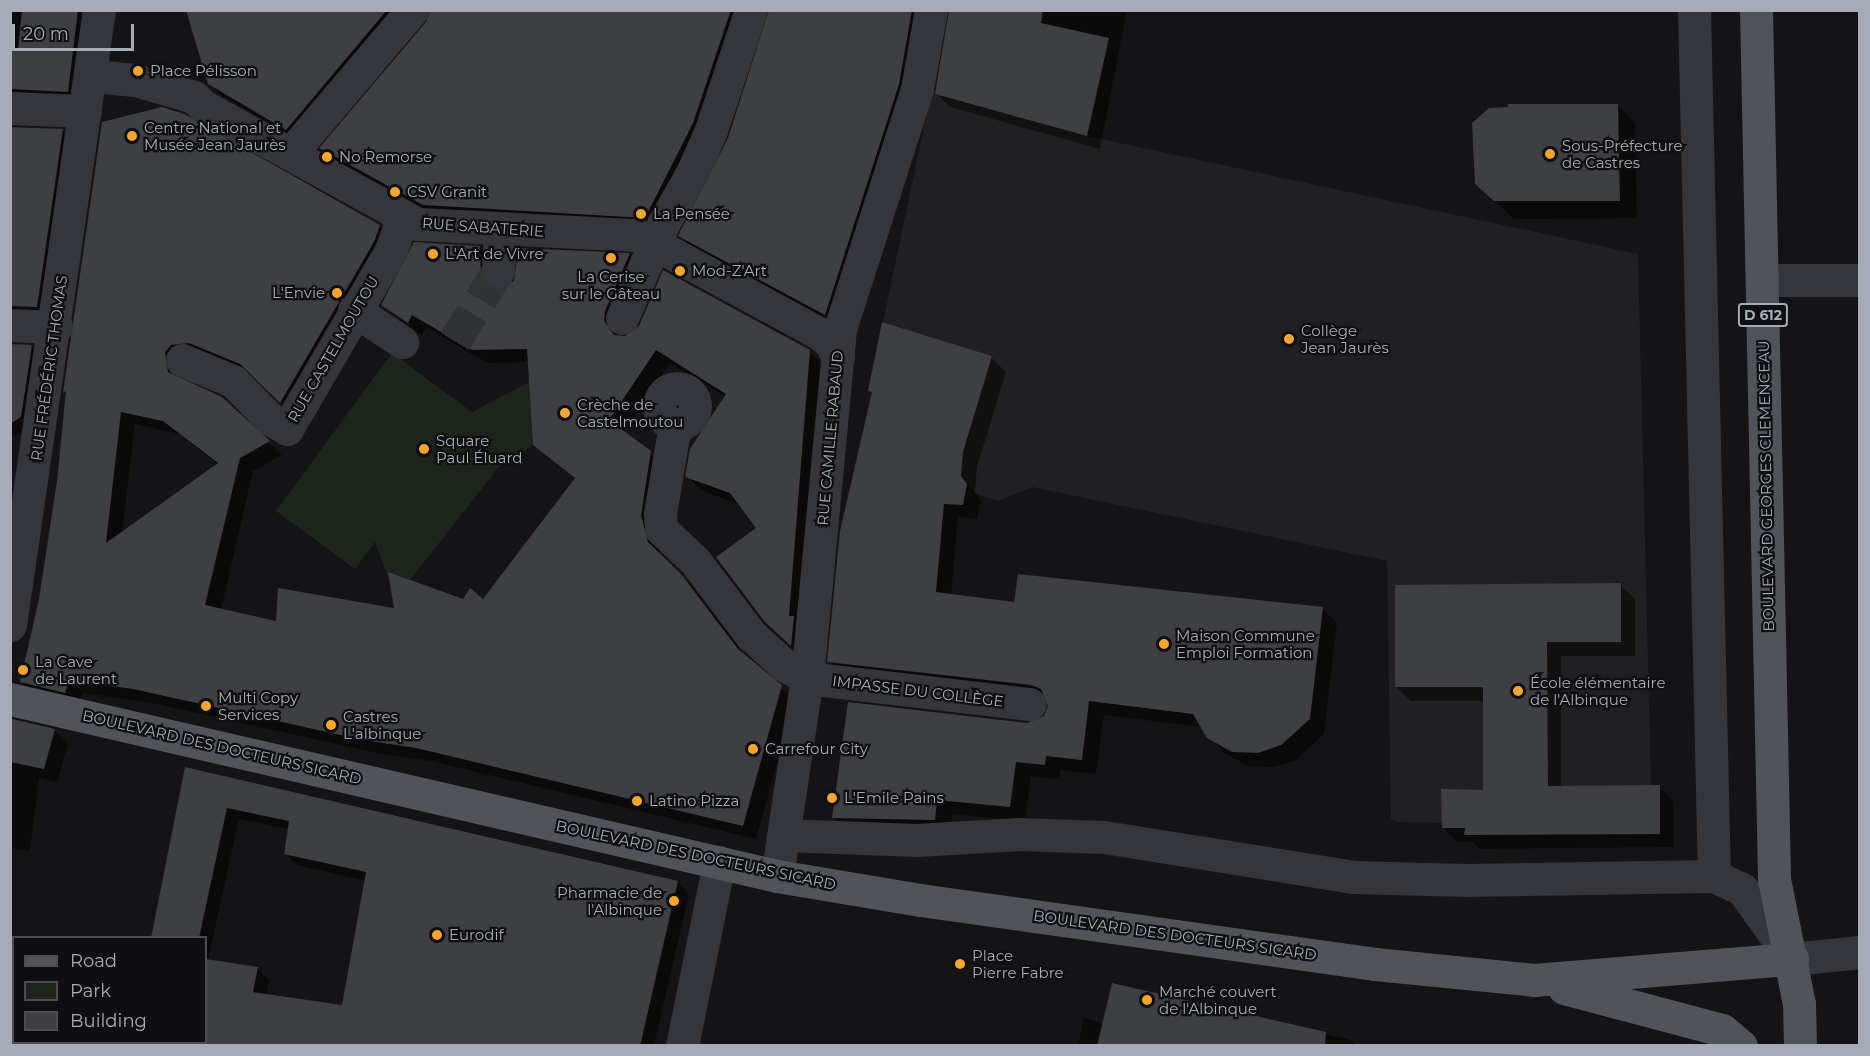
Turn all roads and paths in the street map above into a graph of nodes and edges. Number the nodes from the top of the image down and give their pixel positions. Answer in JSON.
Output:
{"nodes":[{"id":1,"x":99,"y":10,"type":"edge"},
{"id":2,"x":412,"y":10,"type":"edge"},
{"id":3,"x":751,"y":10,"type":"edge"},
{"id":4,"x":931,"y":10,"type":"edge"},
{"id":5,"x":1694,"y":10,"type":"edge"},
{"id":6,"x":1756,"y":10,"type":"edge"},
{"id":7,"x":92,"y":76,"type":"junction"},
{"id":8,"x":10,"y":108,"type":"edge"},
{"id":9,"x":85,"y":111,"type":"junction"},
{"id":10,"x":290,"y":154,"type":"junction"},
{"id":11,"x":402,"y":219,"type":"junction"},
{"id":12,"x":500,"y":230,"type":"junction"},
{"id":13,"x":656,"y":243,"type":"junction"},
{"id":14,"x":498,"y":271,"type":"tunnel mouth"},
{"id":15,"x":1762,"y":280,"type":"junction"},
{"id":16,"x":1860,"y":280,"type":"edge"},
{"id":17,"x":354,"y":310,"type":"junction"},
{"id":18,"x":622,"y":318,"type":"dead end"},
{"id":19,"x":10,"y":325,"type":"edge"},
{"id":20,"x":56,"y":327,"type":"junction"},
{"id":21,"x":402,"y":342,"type":"dead end"},
{"id":22,"x":838,"y":357,"type":"junction"},
{"id":23,"x":182,"y":360,"type":"dead end"},
{"id":24,"x":675,"y":424,"type":"dead end"},
{"id":25,"x":10,"y":625,"type":"edge"},
{"id":26,"x":807,"y":678,"type":"junction"},
{"id":27,"x":10,"y":699,"type":"edge"},
{"id":28,"x":1029,"y":704,"type":"dead end"},
{"id":29,"x":785,"y":835,"type":"junction"},
{"id":30,"x":719,"y":862,"type":"junction"},
{"id":31,"x":777,"y":876,"type":"junction"},
{"id":32,"x":1714,"y":876,"type":"junction"},
{"id":33,"x":1860,"y":951,"type":"edge"},
{"id":34,"x":1792,"y":959,"type":"junction"},
{"id":35,"x":1534,"y":980,"type":"junction"},
{"id":36,"x":682,"y":1046,"type":"edge"},
{"id":37,"x":1741,"y":1046,"type":"edge"},
{"id":38,"x":1800,"y":1046,"type":"edge"}],
"edges":[{"from":1,"to":7,"type":"street"},
{"from":2,"to":10,"type":"street"},
{"from":3,"to":13,"type":"street"},
{"from":4,"to":22,"type":"street","name":"RUE CAMILLE RABAUD"},
{"from":5,"to":32,"type":"street"},
{"from":6,"to":15,"type":"main road","name":"BOULEVARD GEORGES CLEMENCEAU","number":"D 612"},
{"from":7,"to":9,"type":"street"},
{"from":7,"to":10,"type":"street","name":"RUE SABATERIE"},
{"from":8,"to":9,"type":"street"},
{"from":9,"to":20,"type":"street","name":"RUE FRÉDÉRIC THOMAS"},
{"from":10,"to":11,"type":"street","name":"RUE SABATERIE"},
{"from":11,"to":12,"type":"street","name":"RUE SABATERIE"},
{"from":11,"to":17,"type":"street","name":"RUE CASTELMOUTOU"},
{"from":12,"to":13,"type":"street","name":"RUE SABATERIE"},
{"from":12,"to":14,"type":"street"},
{"from":13,"to":18,"type":"street"},
{"from":13,"to":22,"type":"street","name":"RUE SABATERIE"},
{"from":15,"to":16,"type":"street"},
{"from":15,"to":34,"type":"main road","name":"BOULEVARD GEORGES CLEMENCEAU","number":"D 612"},
{"from":17,"to":21,"type":"street"},
{"from":17,"to":23,"type":"street","name":"RUE CASTELMOUTOU"},
{"from":19,"to":20,"type":"street"},
{"from":20,"to":25,"type":"street","name":"RUE FRÉDÉRIC THOMAS"},
{"from":22,"to":26,"type":"street","name":"RUE CAMILLE RABAUD"},
{"from":24,"to":26,"type":"street"},
{"from":26,"to":28,"type":"street","name":"IMPASSE DU COLLÈGE"},
{"from":26,"to":29,"type":"street","name":"RUE CAMILLE RABAUD"},
{"from":27,"to":30,"type":"main road","name":"BOULEVARD DES DOCTEURS SICARD"},
{"from":29,"to":31,"type":"street","name":"RUE CAMILLE RABAUD"},
{"from":29,"to":32,"type":"street"},
{"from":30,"to":31,"type":"main road","name":"BOULEVARD DES DOCTEURS SICARD"},
{"from":30,"to":36,"type":"street"},
{"from":31,"to":35,"type":"main road","name":"BOULEVARD DES DOCTEURS SICARD"},
{"from":32,"to":34,"type":"street"},
{"from":33,"to":34,"type":"street"},
{"from":34,"to":35,"type":"main road","name":"BOULEVARD DES DOCTEURS SICARD"},
{"from":34,"to":38,"type":"main road","number":"D 612"},
{"from":35,"to":37,"type":"main road","name":"BOULEVARD DES DOCTEURS SICARD"}]}
